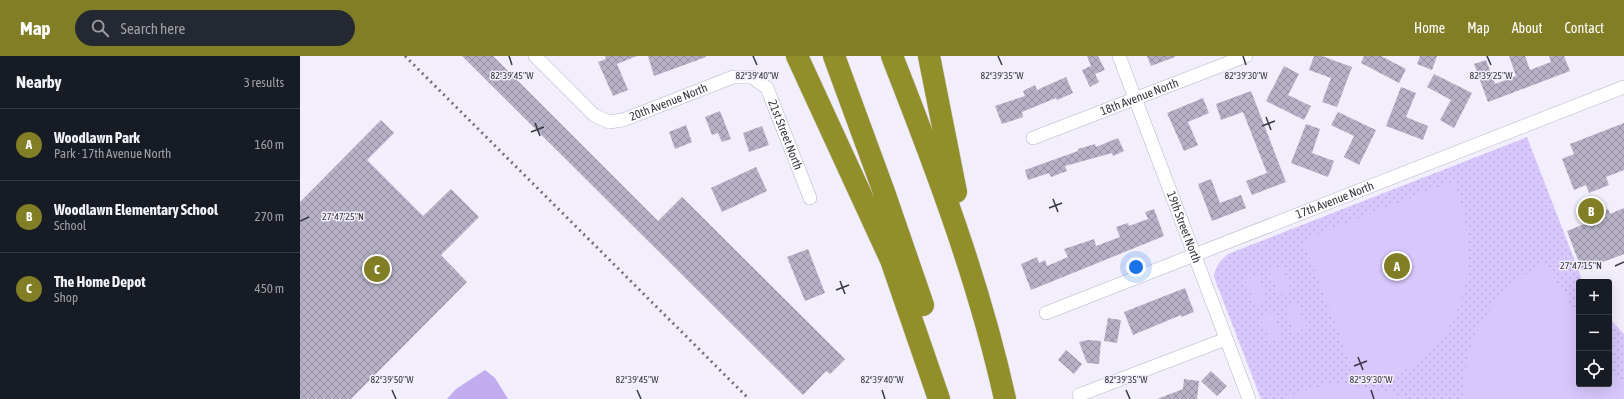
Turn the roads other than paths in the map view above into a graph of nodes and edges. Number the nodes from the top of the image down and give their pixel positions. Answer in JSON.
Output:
{"nodes":[{"id":1,"x":535,"y":56,"type":"edge"},
{"id":2,"x":797,"y":56,"type":"edge"},
{"id":3,"x":834,"y":56,"type":"edge"},
{"id":4,"x":892,"y":56,"type":"edge"},
{"id":5,"x":929,"y":56,"type":"edge"},
{"id":6,"x":1119,"y":56,"type":"edge"},
{"id":7,"x":1246,"y":56,"type":"edge"},
{"id":8,"x":752,"y":77,"type":"joint"},
{"id":9,"x":1624,"y":87,"type":"edge"},
{"id":10,"x":1135,"y":100,"type":"junction"},
{"id":11,"x":1033,"y":138,"type":"dead end"},
{"id":12,"x":810,"y":198,"type":"dead end"},
{"id":13,"x":1194,"y":255,"type":"junction"},
{"id":14,"x":972,"y":276,"type":"junction"},
{"id":15,"x":1046,"y":313,"type":"dead end"},
{"id":16,"x":1226,"y":339,"type":"junction"},
{"id":17,"x":1078,"y":395,"type":"dead end"},
{"id":18,"x":939,"y":399,"type":"edge"},
{"id":19,"x":947,"y":399,"type":"edge"},
{"id":20,"x":1005,"y":399,"type":"edge"},
{"id":21,"x":1249,"y":399,"type":"edge"}],
"edges":[{"from":1,"to":8,"type":"street","name":"20th Avenue North"},
{"from":2,"to":18,"type":"highway"},
{"from":3,"to":19,"type":"highway"},
{"from":4,"to":14,"type":"highway"},
{"from":5,"to":14,"type":"highway"},
{"from":6,"to":10,"type":"street","name":"19th Street North"},
{"from":7,"to":10,"type":"street","name":"18th Avenue North"},
{"from":8,"to":12,"type":"street","name":"21st Street North"},
{"from":9,"to":13,"type":"street","name":"17th Avenue North"},
{"from":10,"to":11,"type":"street","name":"18th Avenue North"},
{"from":10,"to":13,"type":"street","name":"19th Street North"},
{"from":13,"to":15,"type":"street","name":"17th Avenue North"},
{"from":13,"to":16,"type":"street","name":"19th Street North"},
{"from":14,"to":20,"type":"highway"},
{"from":16,"to":17,"type":"street"},
{"from":16,"to":21,"type":"street","name":"19th Street North"}]}
